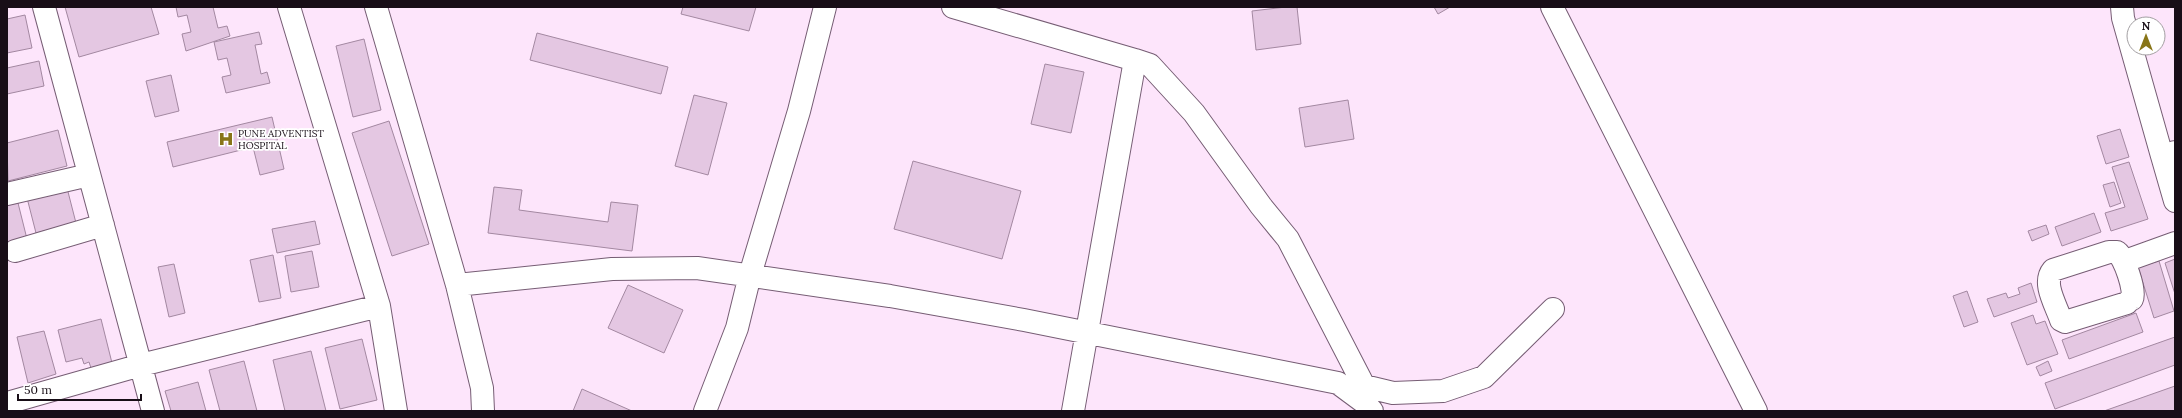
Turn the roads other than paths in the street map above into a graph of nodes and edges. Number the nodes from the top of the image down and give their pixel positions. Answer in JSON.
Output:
{"nodes":[{"id":1,"x":44,"y":7,"type":"edge"},
{"id":2,"x":289,"y":7,"type":"edge"},
{"id":3,"x":376,"y":7,"type":"edge"},
{"id":4,"x":825,"y":7,"type":"edge"},
{"id":5,"x":953,"y":7,"type":"edge"},
{"id":6,"x":1552,"y":7,"type":"edge"},
{"id":7,"x":2122,"y":7,"type":"edge"},
{"id":8,"x":1135,"y":60,"type":"junction"},
{"id":9,"x":2169,"y":154,"type":"edge"},
{"id":10,"x":89,"y":175,"type":"junction"},
{"id":11,"x":7,"y":194,"type":"edge"},
{"id":12,"x":2175,"y":201,"type":"edge"},
{"id":13,"x":103,"y":226,"type":"junction"},
{"id":14,"x":2175,"y":243,"type":"edge"},
{"id":15,"x":15,"y":251,"type":"dead end"},
{"id":16,"x":2125,"y":261,"type":"dead end"},
{"id":17,"x":750,"y":275,"type":"junction"},
{"id":18,"x":457,"y":285,"type":"junction"},
{"id":19,"x":379,"y":306,"type":"junction"},
{"id":20,"x":1554,"y":309,"type":"dead end"},
{"id":21,"x":1086,"y":332,"type":"junction"},
{"id":22,"x":141,"y":365,"type":"junction"},
{"id":23,"x":7,"y":403,"type":"edge"},
{"id":24,"x":153,"y":411,"type":"edge"},
{"id":25,"x":396,"y":411,"type":"edge"},
{"id":26,"x":483,"y":411,"type":"edge"},
{"id":27,"x":705,"y":411,"type":"edge"},
{"id":28,"x":1073,"y":411,"type":"edge"},
{"id":29,"x":1372,"y":411,"type":"edge"},
{"id":30,"x":1756,"y":411,"type":"edge"}],
"edges":[{"from":1,"to":10,"type":"street"},
{"from":2,"to":19,"type":"street"},
{"from":3,"to":18,"type":"street"},
{"from":4,"to":17,"type":"street"},
{"from":5,"to":8,"type":"street"},
{"from":6,"to":30,"type":"street"},
{"from":7,"to":9,"type":"street"},
{"from":8,"to":20,"type":"street"},
{"from":8,"to":21,"type":"street"},
{"from":9,"to":12,"type":"street"},
{"from":10,"to":11,"type":"street"},
{"from":10,"to":13,"type":"street"},
{"from":13,"to":15,"type":"street"},
{"from":13,"to":22,"type":"street"},
{"from":14,"to":16,"type":"street"},
{"from":17,"to":18,"type":"street"},
{"from":17,"to":21,"type":"street"},
{"from":17,"to":27,"type":"street"},
{"from":18,"to":26,"type":"street"},
{"from":19,"to":22,"type":"street"},
{"from":19,"to":25,"type":"street"},
{"from":21,"to":28,"type":"street"},
{"from":21,"to":29,"type":"street"},
{"from":22,"to":23,"type":"street"},
{"from":22,"to":24,"type":"street"}]}
